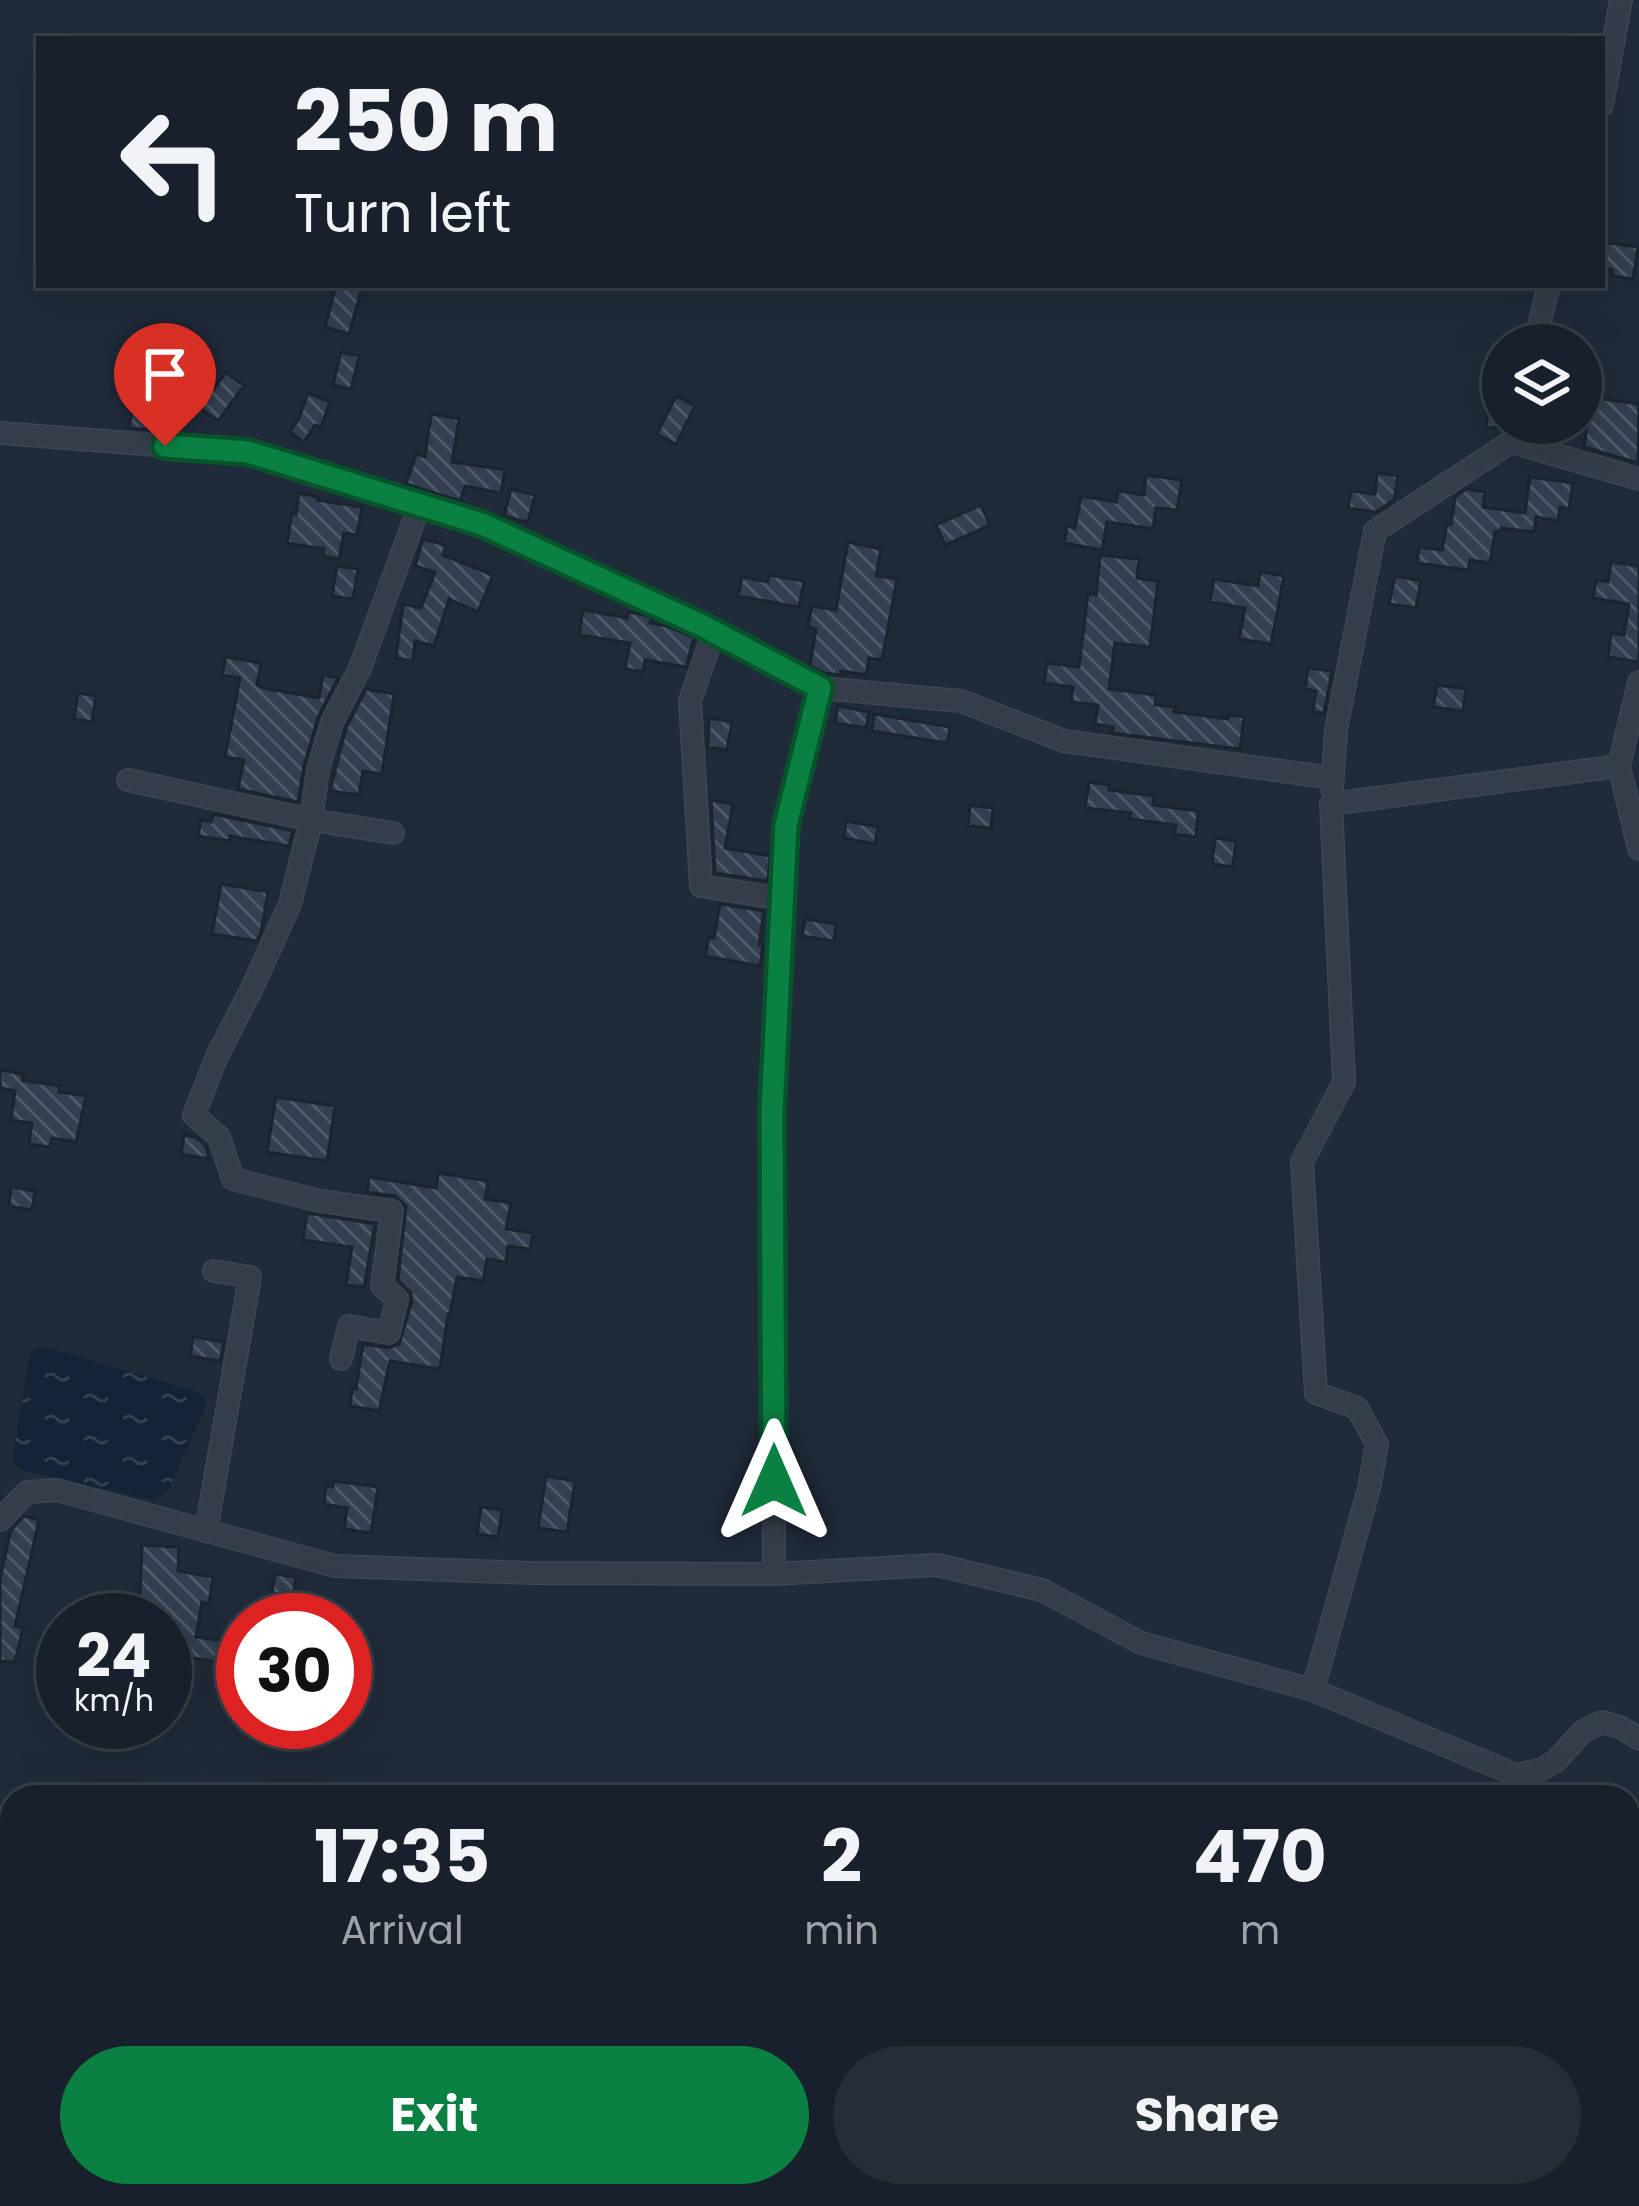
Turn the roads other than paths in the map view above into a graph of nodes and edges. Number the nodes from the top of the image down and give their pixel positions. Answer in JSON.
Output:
{"nodes":[{"id":1,"x":1621,"y":0,"type":"edge"},
{"id":2,"x":1605,"y":88,"type":"edge"},
{"id":3,"x":1548,"y":288,"type":"edge"},
{"id":4,"x":1539,"y":324,"type":"edge"},
{"id":5,"x":0,"y":433,"type":"edge"},
{"id":6,"x":1496,"y":444,"type":"edge"},
{"id":7,"x":1546,"y":444,"type":"edge"},
{"id":8,"x":1639,"y":478,"type":"edge"},
{"id":9,"x":419,"y":504,"type":"junction"},
{"id":10,"x":714,"y":632,"type":"junction"},
{"id":11,"x":1639,"y":682,"type":"edge"},
{"id":12,"x":820,"y":688,"type":"junction"},
{"id":13,"x":1618,"y":766,"type":"junction"},
{"id":14,"x":1333,"y":778,"type":"junction"},
{"id":15,"x":128,"y":780,"type":"dead end"},
{"id":16,"x":1331,"y":804,"type":"junction"},
{"id":17,"x":311,"y":820,"type":"junction"},
{"id":18,"x":393,"y":832,"type":"dead end"},
{"id":19,"x":1639,"y":849,"type":"edge"},
{"id":20,"x":783,"y":899,"type":"junction"},
{"id":21,"x":214,"y":1271,"type":"dead end"},
{"id":22,"x":341,"y":1359,"type":"dead end"},
{"id":23,"x":0,"y":1520,"type":"edge"},
{"id":24,"x":206,"y":1531,"type":"junction"},
{"id":25,"x":774,"y":1574,"type":"junction"},
{"id":26,"x":1313,"y":1690,"type":"junction"},
{"id":27,"x":1639,"y":1738,"type":"edge"}],
"edges":[{"from":1,"to":2,"type":"street"},
{"from":3,"to":4,"type":"street"},
{"from":5,"to":9,"type":"street"},
{"from":6,"to":14,"type":"street"},
{"from":7,"to":8,"type":"street"},
{"from":9,"to":10,"type":"street"},
{"from":9,"to":17,"type":"street"},
{"from":10,"to":12,"type":"street"},
{"from":10,"to":20,"type":"street"},
{"from":11,"to":13,"type":"street"},
{"from":12,"to":14,"type":"street"},
{"from":12,"to":20,"type":"street"},
{"from":13,"to":16,"type":"street"},
{"from":13,"to":19,"type":"street"},
{"from":14,"to":16,"type":"street"},
{"from":15,"to":17,"type":"street"},
{"from":16,"to":26,"type":"street"},
{"from":17,"to":18,"type":"street"},
{"from":17,"to":22,"type":"street"},
{"from":20,"to":25,"type":"street"},
{"from":21,"to":24,"type":"street"},
{"from":23,"to":24,"type":"street"},
{"from":24,"to":25,"type":"street"},
{"from":25,"to":26,"type":"street"},
{"from":26,"to":27,"type":"street"}]}
